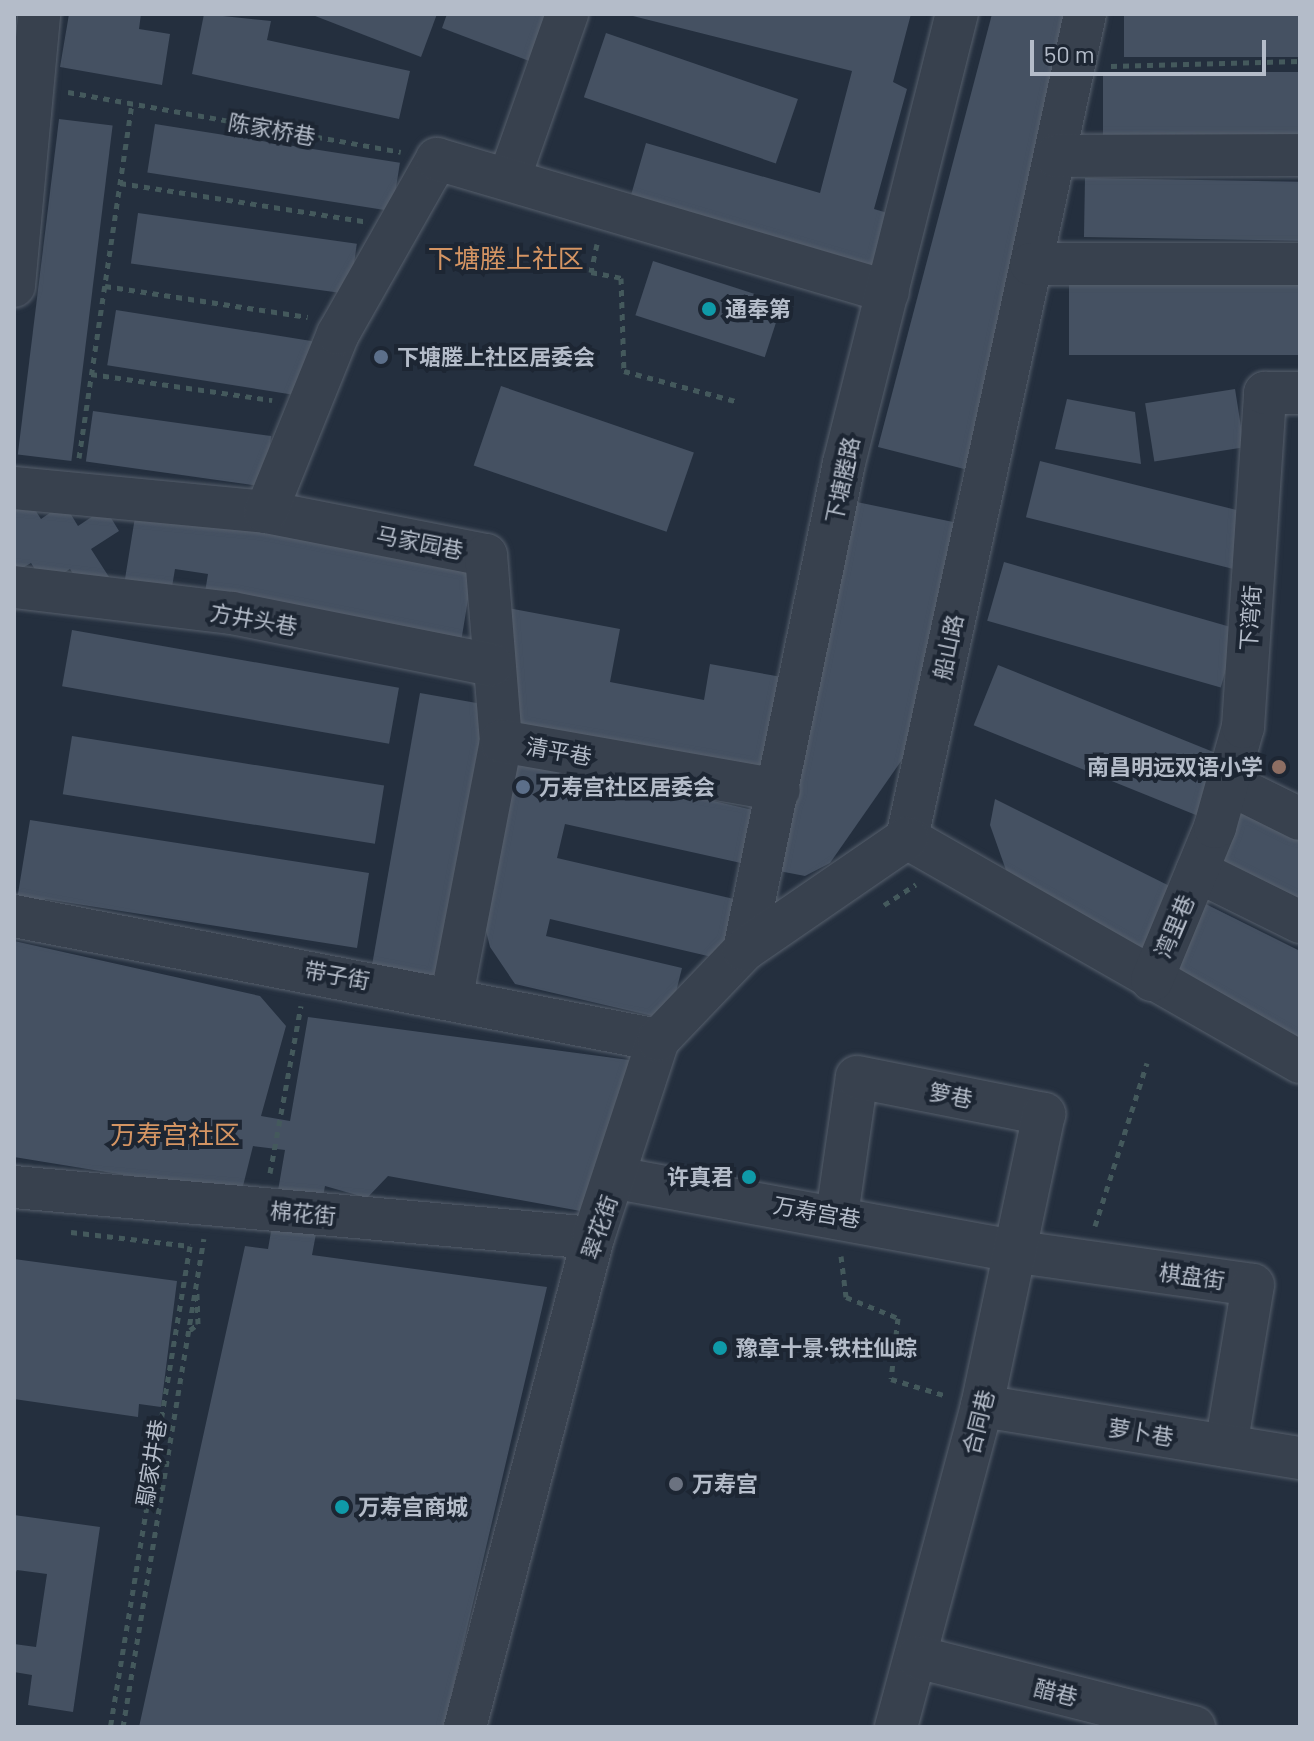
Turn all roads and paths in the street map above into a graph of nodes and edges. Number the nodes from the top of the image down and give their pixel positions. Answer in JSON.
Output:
{"nodes":[{"id":1,"x":39,"y":14,"type":"edge"},
{"id":2,"x":567,"y":14,"type":"edge"},
{"id":3,"x":957,"y":14,"type":"edge"},
{"id":4,"x":1085,"y":14,"type":"edge"},
{"id":5,"x":1300,"y":61,"type":"edge"},
{"id":6,"x":1074,"y":67,"type":"junction"},
{"id":7,"x":33,"y":85,"type":"junction"},
{"id":8,"x":132,"y":103,"type":"junction"},
{"id":9,"x":1300,"y":155,"type":"edge"},
{"id":10,"x":1055,"y":156,"type":"junction"},
{"id":11,"x":437,"y":159,"type":"junction"},
{"id":12,"x":509,"y":179,"type":"junction"},
{"id":13,"x":120,"y":183,"type":"junction"},
{"id":14,"x":604,"y":207,"type":"junction"},
{"id":15,"x":399,"y":226,"type":"junction"},
{"id":16,"x":1031,"y":264,"type":"junction"},
{"id":17,"x":1300,"y":264,"type":"edge"},
{"id":18,"x":14,"y":286,"type":"edge"},
{"id":19,"x":104,"y":286,"type":"junction"},
{"id":20,"x":888,"y":292,"type":"junction"},
{"id":21,"x":345,"y":323,"type":"junction"},
{"id":22,"x":91,"y":374,"type":"junction"},
{"id":23,"x":1300,"y":393,"type":"edge"},
{"id":24,"x":739,"y":402,"type":"dead end"},
{"id":25,"x":309,"y":405,"type":"junction"},
{"id":26,"x":14,"y":488,"type":"edge"},
{"id":27,"x":73,"y":494,"type":"junction"},
{"id":28,"x":266,"y":512,"type":"junction"},
{"id":29,"x":14,"y":587,"type":"edge"},
{"id":30,"x":492,"y":665,"type":"junction"},
{"id":31,"x":501,"y":741,"type":"junction"},
{"id":32,"x":1227,"y":783,"type":"junction"},
{"id":33,"x":779,"y":790,"type":"junction"},
{"id":34,"x":1300,"y":819,"type":"edge"},
{"id":35,"x":907,"y":838,"type":"junction"},
{"id":36,"x":1197,"y":871,"type":"junction"},
{"id":37,"x":14,"y":916,"type":"edge"},
{"id":38,"x":1300,"y":922,"type":"edge"},
{"id":39,"x":744,"y":950,"type":"junction"},
{"id":40,"x":308,"y":970,"type":"junction"},
{"id":41,"x":1152,"y":980,"type":"junction"},
{"id":42,"x":452,"y":996,"type":"junction"},
{"id":43,"x":658,"y":1040,"type":"junction"},
{"id":44,"x":1300,"y":1062,"type":"edge"},
{"id":45,"x":1147,"y":1063,"type":"dead end"},
{"id":46,"x":1044,"y":1114,"type":"joint"},
{"id":47,"x":616,"y":1178,"type":"junction"},
{"id":48,"x":14,"y":1187,"type":"edge"},
{"id":49,"x":210,"y":1204,"type":"junction"},
{"id":50,"x":263,"y":1209,"type":"junction"},
{"id":51,"x":837,"y":1215,"type":"junction"},
{"id":52,"x":58,"y":1230,"type":"dead end"},
{"id":53,"x":593,"y":1238,"type":"junction"},
{"id":54,"x":1018,"y":1252,"type":"junction"},
{"id":55,"x":1084,"y":1261,"type":"junction"},
{"id":56,"x":982,"y":1406,"type":"junction"},
{"id":57,"x":1226,"y":1446,"type":"junction"},
{"id":58,"x":1300,"y":1458,"type":"edge"},
{"id":59,"x":917,"y":1657,"type":"junction"},
{"id":60,"x":110,"y":1727,"type":"edge"},
{"id":61,"x":123,"y":1727,"type":"edge"},
{"id":62,"x":465,"y":1727,"type":"edge"},
{"id":63,"x":896,"y":1727,"type":"edge"},
{"id":64,"x":1194,"y":1727,"type":"edge"}],
"edges":[{"from":1,"to":7,"type":"street"},
{"from":2,"to":12,"type":"street"},
{"from":3,"to":20,"type":"street","name":"下塘塍路"},
{"from":4,"to":6,"type":"street","name":"船山路"},
{"from":5,"to":6,"type":"path"},
{"from":6,"to":10,"type":"street","name":"船山路"},
{"from":7,"to":8,"type":"path","name":"陈家桥巷"},
{"from":7,"to":18,"type":"street"},
{"from":8,"to":11,"type":"path","name":"陈家桥巷"},
{"from":8,"to":13,"type":"path"},
{"from":9,"to":10,"type":"street"},
{"from":10,"to":16,"type":"street","name":"船山路"},
{"from":11,"to":12,"type":"street"},
{"from":11,"to":15,"type":"street"},
{"from":12,"to":14,"type":"street"},
{"from":13,"to":15,"type":"path"},
{"from":13,"to":19,"type":"path"},
{"from":14,"to":20,"type":"street"},
{"from":14,"to":24,"type":"path"},
{"from":15,"to":21,"type":"street"},
{"from":16,"to":17,"type":"street"},
{"from":16,"to":35,"type":"street","name":"船山路"},
{"from":19,"to":21,"type":"path"},
{"from":19,"to":22,"type":"path"},
{"from":20,"to":33,"type":"street","name":"下塘塍路"},
{"from":21,"to":25,"type":"street"},
{"from":22,"to":25,"type":"path"},
{"from":22,"to":27,"type":"path"},
{"from":23,"to":32,"type":"street","name":"下湾街"},
{"from":25,"to":28,"type":"street"},
{"from":26,"to":27,"type":"street","name":"马家园巷"},
{"from":27,"to":28,"type":"street","name":"马家园巷"},
{"from":28,"to":30,"type":"street","name":"马家园巷"},
{"from":29,"to":30,"type":"street","name":"方井头巷"},
{"from":30,"to":31,"type":"street","name":"马家园巷"},
{"from":31,"to":33,"type":"street","name":"清平巷"},
{"from":31,"to":42,"type":"street","name":"清平巷"},
{"from":32,"to":34,"type":"street"},
{"from":32,"to":36,"type":"street","name":"下湾街"},
{"from":33,"to":39,"type":"street","name":"下塘塍路"},
{"from":35,"to":39,"type":"street","name":"翠花街"},
{"from":35,"to":41,"type":"street"},
{"from":36,"to":38,"type":"street"},
{"from":36,"to":41,"type":"street","name":"湾里巷"},
{"from":37,"to":40,"type":"street","name":"带子街"},
{"from":39,"to":43,"type":"street","name":"翠花街"},
{"from":40,"to":42,"type":"street","name":"带子街"},
{"from":40,"to":50,"type":"path"},
{"from":41,"to":44,"type":"street"},
{"from":42,"to":43,"type":"street","name":"带子街"},
{"from":43,"to":47,"type":"street","name":"翠花街"},
{"from":45,"to":55,"type":"path"},
{"from":46,"to":51,"type":"street","name":"箩巷"},
{"from":46,"to":54,"type":"street","name":"合同巷"},
{"from":47,"to":51,"type":"street","name":"万寿宫巷"},
{"from":47,"to":53,"type":"street","name":"翠花街"},
{"from":48,"to":49,"type":"street","name":"棉花街"},
{"from":49,"to":50,"type":"street","name":"棉花街"},
{"from":49,"to":61,"type":"path","name":"鄢家井巷"},
{"from":50,"to":53,"type":"street","name":"棉花街"},
{"from":51,"to":54,"type":"street","name":"万寿宫巷"},
{"from":51,"to":56,"type":"path"},
{"from":52,"to":60,"type":"path"},
{"from":53,"to":62,"type":"street","name":"翠花街"},
{"from":54,"to":55,"type":"street","name":"棋盘街"},
{"from":54,"to":56,"type":"street","name":"合同巷"},
{"from":55,"to":57,"type":"street","name":"棋盘街"},
{"from":56,"to":57,"type":"street","name":"萝卜巷"},
{"from":56,"to":59,"type":"street","name":"合同巷"},
{"from":57,"to":58,"type":"street","name":"萝卜巷"},
{"from":59,"to":63,"type":"street","name":"合同巷"},
{"from":59,"to":64,"type":"street","name":"醋巷"}]}
